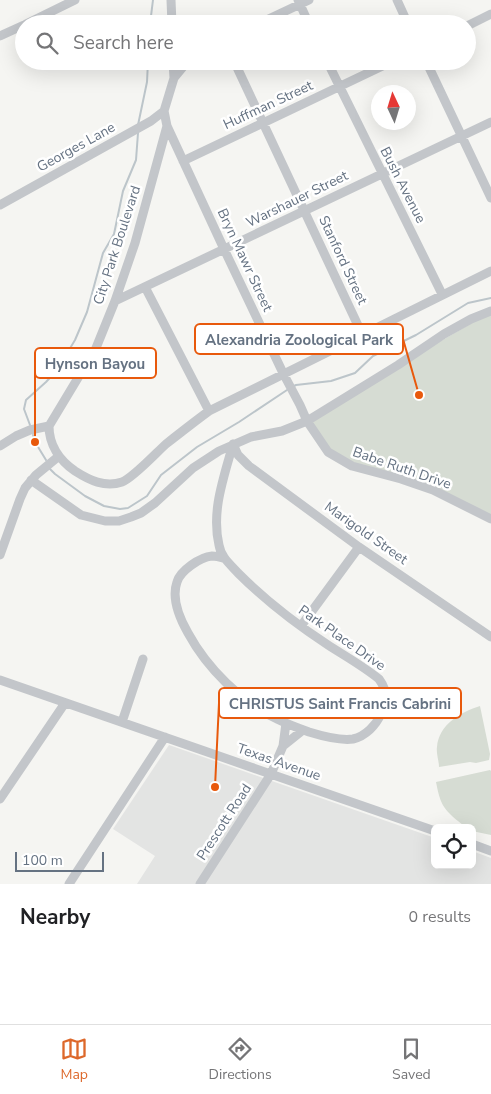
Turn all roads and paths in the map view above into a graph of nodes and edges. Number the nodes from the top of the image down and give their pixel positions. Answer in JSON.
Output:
{"nodes":[{"id":1,"x":75,"y":0,"type":"edge"},
{"id":2,"x":172,"y":0,"type":"edge"},
{"id":3,"x":309,"y":0,"type":"edge"},
{"id":4,"x":397,"y":0,"type":"edge"},
{"id":5,"x":299,"y":2,"type":"edge"},
{"id":6,"x":491,"y":14,"type":"edge"},
{"id":7,"x":44,"y":15,"type":"edge"},
{"id":8,"x":172,"y":15,"type":"edge"},
{"id":9,"x":275,"y":15,"type":"edge"},
{"id":10,"x":305,"y":15,"type":"edge"},
{"id":11,"x":404,"y":15,"type":"edge"},
{"id":12,"x":476,"y":22,"type":"edge"},
{"id":13,"x":15,"y":29,"type":"edge"},
{"id":14,"x":0,"y":36,"type":"edge"},
{"id":15,"x":174,"y":70,"type":"edge"},
{"id":16,"x":181,"y":70,"type":"edge"},
{"id":17,"x":238,"y":70,"type":"edge"},
{"id":18,"x":331,"y":70,"type":"edge"},
{"id":19,"x":374,"y":70,"type":"edge"},
{"id":20,"x":430,"y":70,"type":"edge"},
{"id":21,"x":174,"y":78,"type":"junction"},
{"id":22,"x":339,"y":87,"type":"junction"},
{"id":23,"x":164,"y":111,"type":"junction"},
{"id":24,"x":491,"y":122,"type":"edge"},
{"id":25,"x":263,"y":123,"type":"junction"},
{"id":26,"x":167,"y":126,"type":"junction"},
{"id":27,"x":461,"y":136,"type":"junction"},
{"id":28,"x":182,"y":161,"type":"junction"},
{"id":29,"x":382,"y":174,"type":"junction"},
{"id":30,"x":491,"y":198,"type":"edge"},
{"id":31,"x":0,"y":205,"type":"edge"},
{"id":32,"x":304,"y":211,"type":"junction"},
{"id":33,"x":224,"y":250,"type":"junction"},
{"id":34,"x":491,"y":271,"type":"edge"},
{"id":35,"x":145,"y":287,"type":"junction"},
{"id":36,"x":442,"y":294,"type":"junction"},
{"id":37,"x":116,"y":301,"type":"junction"},
{"id":38,"x":491,"y":311,"type":"edge"},
{"id":39,"x":362,"y":334,"type":"junction"},
{"id":40,"x":285,"y":377,"type":"junction"},
{"id":41,"x":300,"y":405,"type":"joint"},
{"id":42,"x":209,"y":411,"type":"junction"},
{"id":43,"x":307,"y":421,"type":"junction"},
{"id":44,"x":48,"y":426,"type":"junction"},
{"id":45,"x":233,"y":444,"type":"junction"},
{"id":46,"x":0,"y":446,"type":"edge"},
{"id":47,"x":59,"y":456,"type":"junction"},
{"id":48,"x":31,"y":480,"type":"junction"},
{"id":49,"x":491,"y":519,"type":"edge"},
{"id":50,"x":217,"y":535,"type":"junction"},
{"id":51,"x":359,"y":546,"type":"junction"},
{"id":52,"x":0,"y":555,"type":"edge"},
{"id":53,"x":204,"y":558,"type":"junction"},
{"id":54,"x":223,"y":558,"type":"junction"},
{"id":55,"x":302,"y":626,"type":"junction"},
{"id":56,"x":491,"y":637,"type":"edge"},
{"id":57,"x":143,"y":659,"type":"dead end"},
{"id":58,"x":0,"y":680,"type":"edge"},
{"id":59,"x":65,"y":702,"type":"junction"},
{"id":60,"x":122,"y":722,"type":"junction"},
{"id":61,"x":286,"y":723,"type":"junction"},
{"id":62,"x":303,"y":730,"type":"junction"},
{"id":63,"x":165,"y":737,"type":"junction"},
{"id":64,"x":283,"y":746,"type":"junction"},
{"id":65,"x":272,"y":774,"type":"junction"},
{"id":66,"x":0,"y":799,"type":"edge"},
{"id":67,"x":431,"y":830,"type":"edge"},
{"id":68,"x":476,"y":845,"type":"edge"},
{"id":69,"x":491,"y":851,"type":"edge"},
{"id":70,"x":69,"y":884,"type":"edge"},
{"id":71,"x":200,"y":884,"type":"edge"}],
"edges":[{"from":1,"to":7,"type":"street"},
{"from":2,"to":8,"type":"street"},
{"from":3,"to":5,"type":"street"},
{"from":4,"to":11,"type":"street"},
{"from":5,"to":9,"type":"street"},
{"from":5,"to":10,"type":"street"},
{"from":6,"to":12,"type":"street"},
{"from":13,"to":14,"type":"street"},
{"from":15,"to":21,"type":"street","name":"City Park Boulevard"},
{"from":16,"to":21,"type":"street"},
{"from":17,"to":25,"type":"street","name":"Stanford Street"},
{"from":18,"to":22,"type":"street","name":"Bush Avenue"},
{"from":19,"to":22,"type":"street","name":"Huffman Street"},
{"from":20,"to":27,"type":"street"},
{"from":21,"to":23,"type":"street","name":"City Park Boulevard"},
{"from":22,"to":25,"type":"street","name":"Huffman Street"},
{"from":22,"to":29,"type":"street","name":"Bush Avenue"},
{"from":23,"to":26,"type":"street","name":"City Park Boulevard"},
{"from":23,"to":31,"type":"street","name":"Georges Lane"},
{"from":24,"to":27,"type":"street","name":"Warshauer Street"},
{"from":25,"to":28,"type":"street","name":"Huffman Street"},
{"from":25,"to":32,"type":"street","name":"Stanford Street"},
{"from":26,"to":28,"type":"street","name":"Bryn Mawr Street"},
{"from":26,"to":37,"type":"street","name":"City Park Boulevard"},
{"from":27,"to":29,"type":"street","name":"Warshauer Street"},
{"from":27,"to":30,"type":"street"},
{"from":28,"to":33,"type":"street","name":"Bryn Mawr Street"},
{"from":29,"to":32,"type":"street","name":"Warshauer Street"},
{"from":29,"to":36,"type":"street","name":"Bush Avenue"},
{"from":32,"to":33,"type":"street","name":"Warshauer Street"},
{"from":32,"to":39,"type":"street","name":"Stanford Street"},
{"from":33,"to":35,"type":"street","name":"Warshauer Street"},
{"from":33,"to":40,"type":"street","name":"Bryn Mawr Street"},
{"from":34,"to":36,"type":"street"},
{"from":35,"to":37,"type":"street","name":"Warshauer Street"},
{"from":35,"to":42,"type":"street"},
{"from":36,"to":39,"type":"street"},
{"from":37,"to":44,"type":"street","name":"City Park Boulevard"},
{"from":38,"to":43,"type":"street"},
{"from":39,"to":40,"type":"street"},
{"from":40,"to":41,"type":"street","name":"Bryn Mawr Street"},
{"from":40,"to":42,"type":"street"},
{"from":41,"to":43,"type":"street","name":"Babe Ruth Drive"},
{"from":42,"to":47,"type":"street"},
{"from":43,"to":45,"type":"street"},
{"from":43,"to":49,"type":"street","name":"Babe Ruth Drive"},
{"from":44,"to":46,"type":"street"},
{"from":44,"to":47,"type":"street"},
{"from":45,"to":48,"type":"street"},
{"from":45,"to":50,"type":"street"},
{"from":45,"to":51,"type":"street","name":"Marigold Street"},
{"from":47,"to":48,"type":"street"},
{"from":48,"to":52,"type":"street"},
{"from":50,"to":53,"type":"street"},
{"from":50,"to":54,"type":"street"},
{"from":51,"to":55,"type":"street"},
{"from":51,"to":56,"type":"street","name":"Marigold Street"},
{"from":53,"to":54,"type":"street"},
{"from":53,"to":61,"type":"street","name":"Park Place Drive"},
{"from":54,"to":55,"type":"street","name":"Park Place Drive"},
{"from":55,"to":62,"type":"street","name":"Park Place Drive"},
{"from":57,"to":60,"type":"street"},
{"from":58,"to":59,"type":"street","name":"Texas Avenue"},
{"from":59,"to":60,"type":"street","name":"Texas Avenue"},
{"from":59,"to":66,"type":"street"},
{"from":60,"to":63,"type":"street","name":"Texas Avenue"},
{"from":61,"to":62,"type":"street","name":"Park Place Drive"},
{"from":61,"to":64,"type":"street","name":"Prescott Road"},
{"from":62,"to":64,"type":"street"},
{"from":63,"to":65,"type":"street","name":"Texas Avenue"},
{"from":63,"to":70,"type":"street"},
{"from":64,"to":65,"type":"street","name":"Prescott Road"},
{"from":65,"to":67,"type":"street","name":"Texas Avenue"},
{"from":65,"to":71,"type":"street","name":"Prescott Road"},
{"from":68,"to":69,"type":"street"}]}
